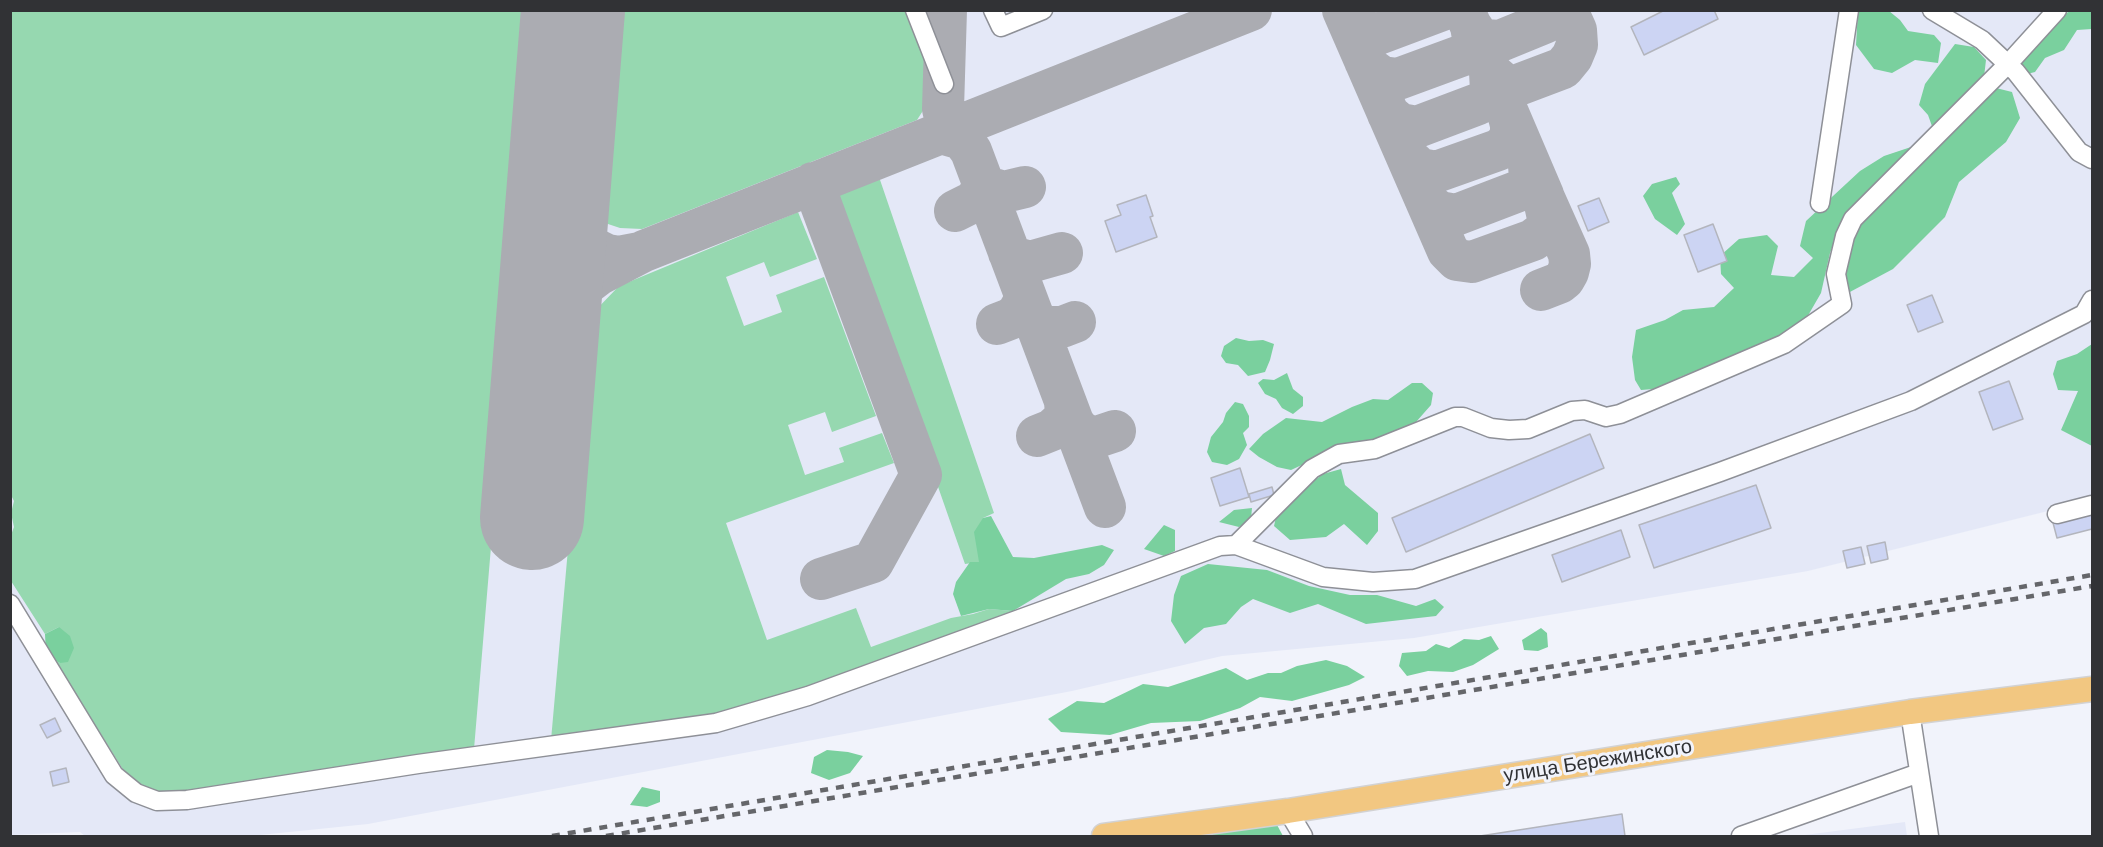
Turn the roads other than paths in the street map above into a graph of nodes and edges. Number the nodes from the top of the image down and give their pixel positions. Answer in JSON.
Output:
{"nodes":[{"id":1,"x":915,"y":10,"type":"edge"},
{"id":2,"x":993,"y":10,"type":"edge"},
{"id":3,"x":1043,"y":10,"type":"edge"},
{"id":4,"x":1849,"y":10,"type":"edge"},
{"id":5,"x":1932,"y":10,"type":"edge"},
{"id":6,"x":2057,"y":10,"type":"edge"},
{"id":7,"x":2008,"y":64,"type":"junction"},
{"id":8,"x":944,"y":84,"type":"dead end"},
{"id":9,"x":2092,"y":159,"type":"edge"},
{"id":10,"x":1820,"y":203,"type":"dead end"},
{"id":11,"x":2092,"y":300,"type":"edge"},
{"id":12,"x":2092,"y":505,"type":"edge"},
{"id":13,"x":2057,"y":514,"type":"dead end"},
{"id":14,"x":1236,"y":545,"type":"junction"},
{"id":15,"x":10,"y":604,"type":"edge"},
{"id":16,"x":2092,"y":689,"type":"edge"},
{"id":17,"x":1910,"y":712,"type":"junction"},
{"id":18,"x":1919,"y":773,"type":"junction"},
{"id":19,"x":1288,"y":811,"type":"junction"},
{"id":20,"x":1104,"y":837,"type":"edge"},
{"id":21,"x":1303,"y":837,"type":"edge"},
{"id":22,"x":1741,"y":837,"type":"edge"},
{"id":23,"x":1929,"y":837,"type":"edge"}],
"edges":[{"from":1,"to":8,"type":"street"},
{"from":2,"to":3,"type":"street"},
{"from":4,"to":10,"type":"street"},
{"from":5,"to":7,"type":"street"},
{"from":6,"to":7,"type":"street"},
{"from":7,"to":9,"type":"street"},
{"from":7,"to":14,"type":"street"},
{"from":11,"to":14,"type":"street"},
{"from":12,"to":13,"type":"street"},
{"from":14,"to":15,"type":"street"},
{"from":16,"to":17,"type":"main road","name":"улица Бережинского"},
{"from":17,"to":18,"type":"street"},
{"from":17,"to":19,"type":"main road","name":"улица Бережинского"},
{"from":18,"to":22,"type":"street"},
{"from":18,"to":23,"type":"street"},
{"from":19,"to":20,"type":"main road","name":"улица Бережинского"},
{"from":19,"to":21,"type":"street"}]}
